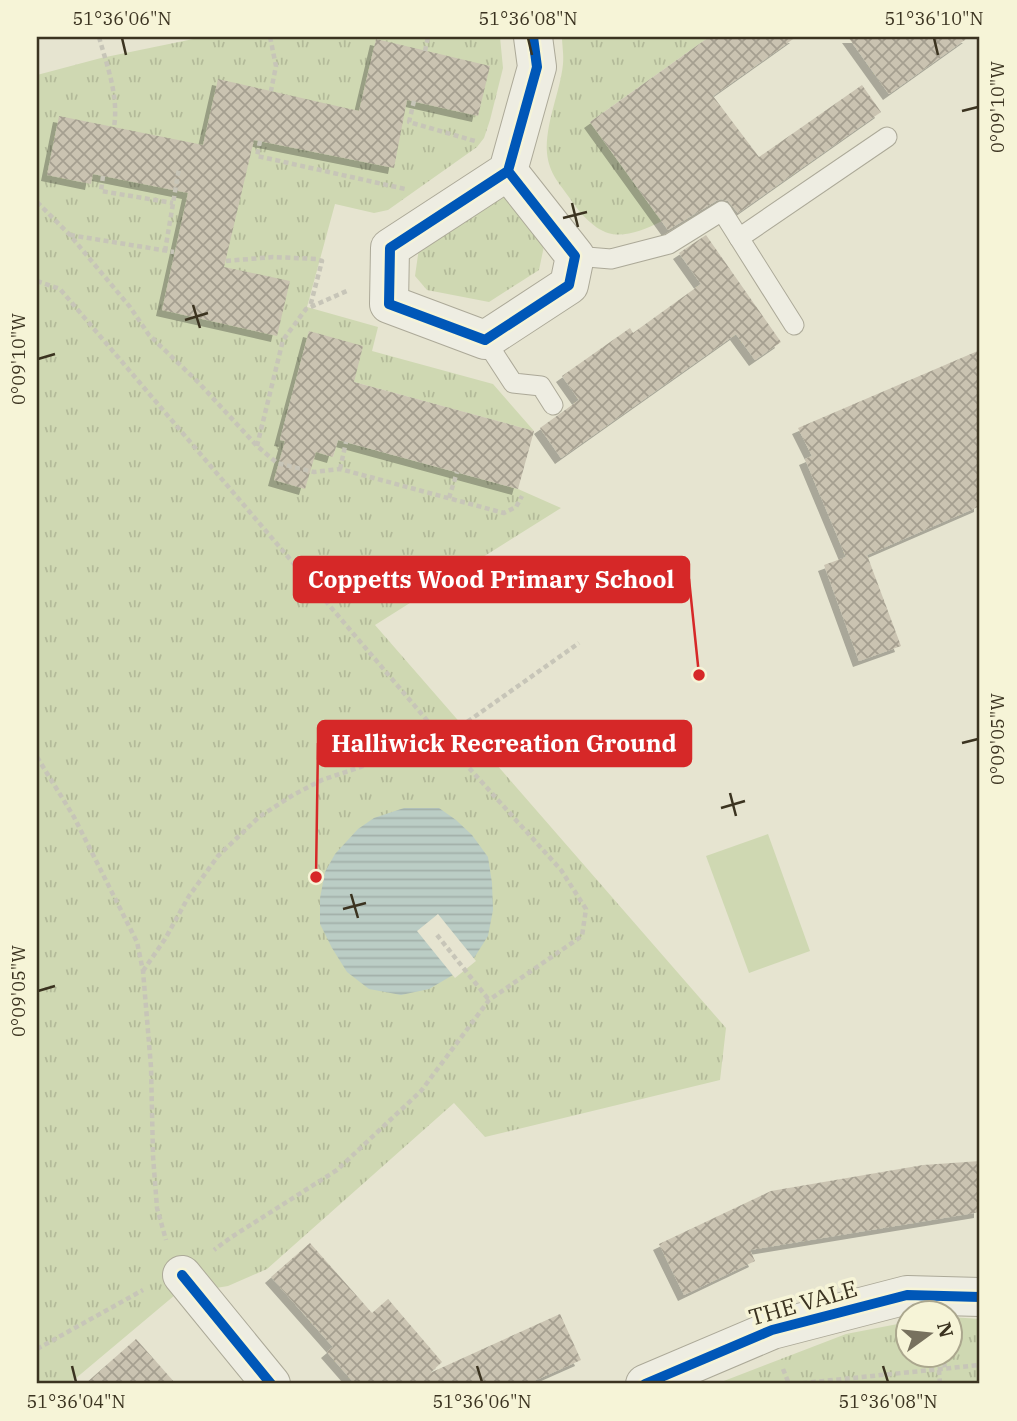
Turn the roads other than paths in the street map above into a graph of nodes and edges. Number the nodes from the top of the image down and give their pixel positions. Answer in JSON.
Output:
{"nodes":[{"id":1,"x":533,"y":37,"type":"edge"},
{"id":2,"x":887,"y":137,"type":"dead end"},
{"id":3,"x":511,"y":162,"type":"junction"},
{"id":4,"x":739,"y":238,"type":"junction"},
{"id":5,"x":575,"y":256,"type":"junction"},
{"id":6,"x":794,"y":326,"type":"dead end"},
{"id":7,"x":485,"y":340,"type":"junction"},
{"id":8,"x":553,"y":405,"type":"dead end"},
{"id":9,"x":182,"y":1275,"type":"road end"},
{"id":10,"x":980,"y":1297,"type":"edge"},
{"id":11,"x":271,"y":1384,"type":"edge"},
{"id":12,"x":645,"y":1384,"type":"edge"}],
"edges":[{"from":1,"to":3,"type":"street"},
{"from":2,"to":4,"type":"lane"},
{"from":3,"to":5,"type":"street"},
{"from":3,"to":7,"type":"street"},
{"from":4,"to":5,"type":"lane"},
{"from":4,"to":6,"type":"lane"},
{"from":5,"to":7,"type":"street"},
{"from":7,"to":8,"type":"lane"},
{"from":9,"to":11,"type":"street"},
{"from":10,"to":12,"type":"street","name":"THE VALE"}]}
